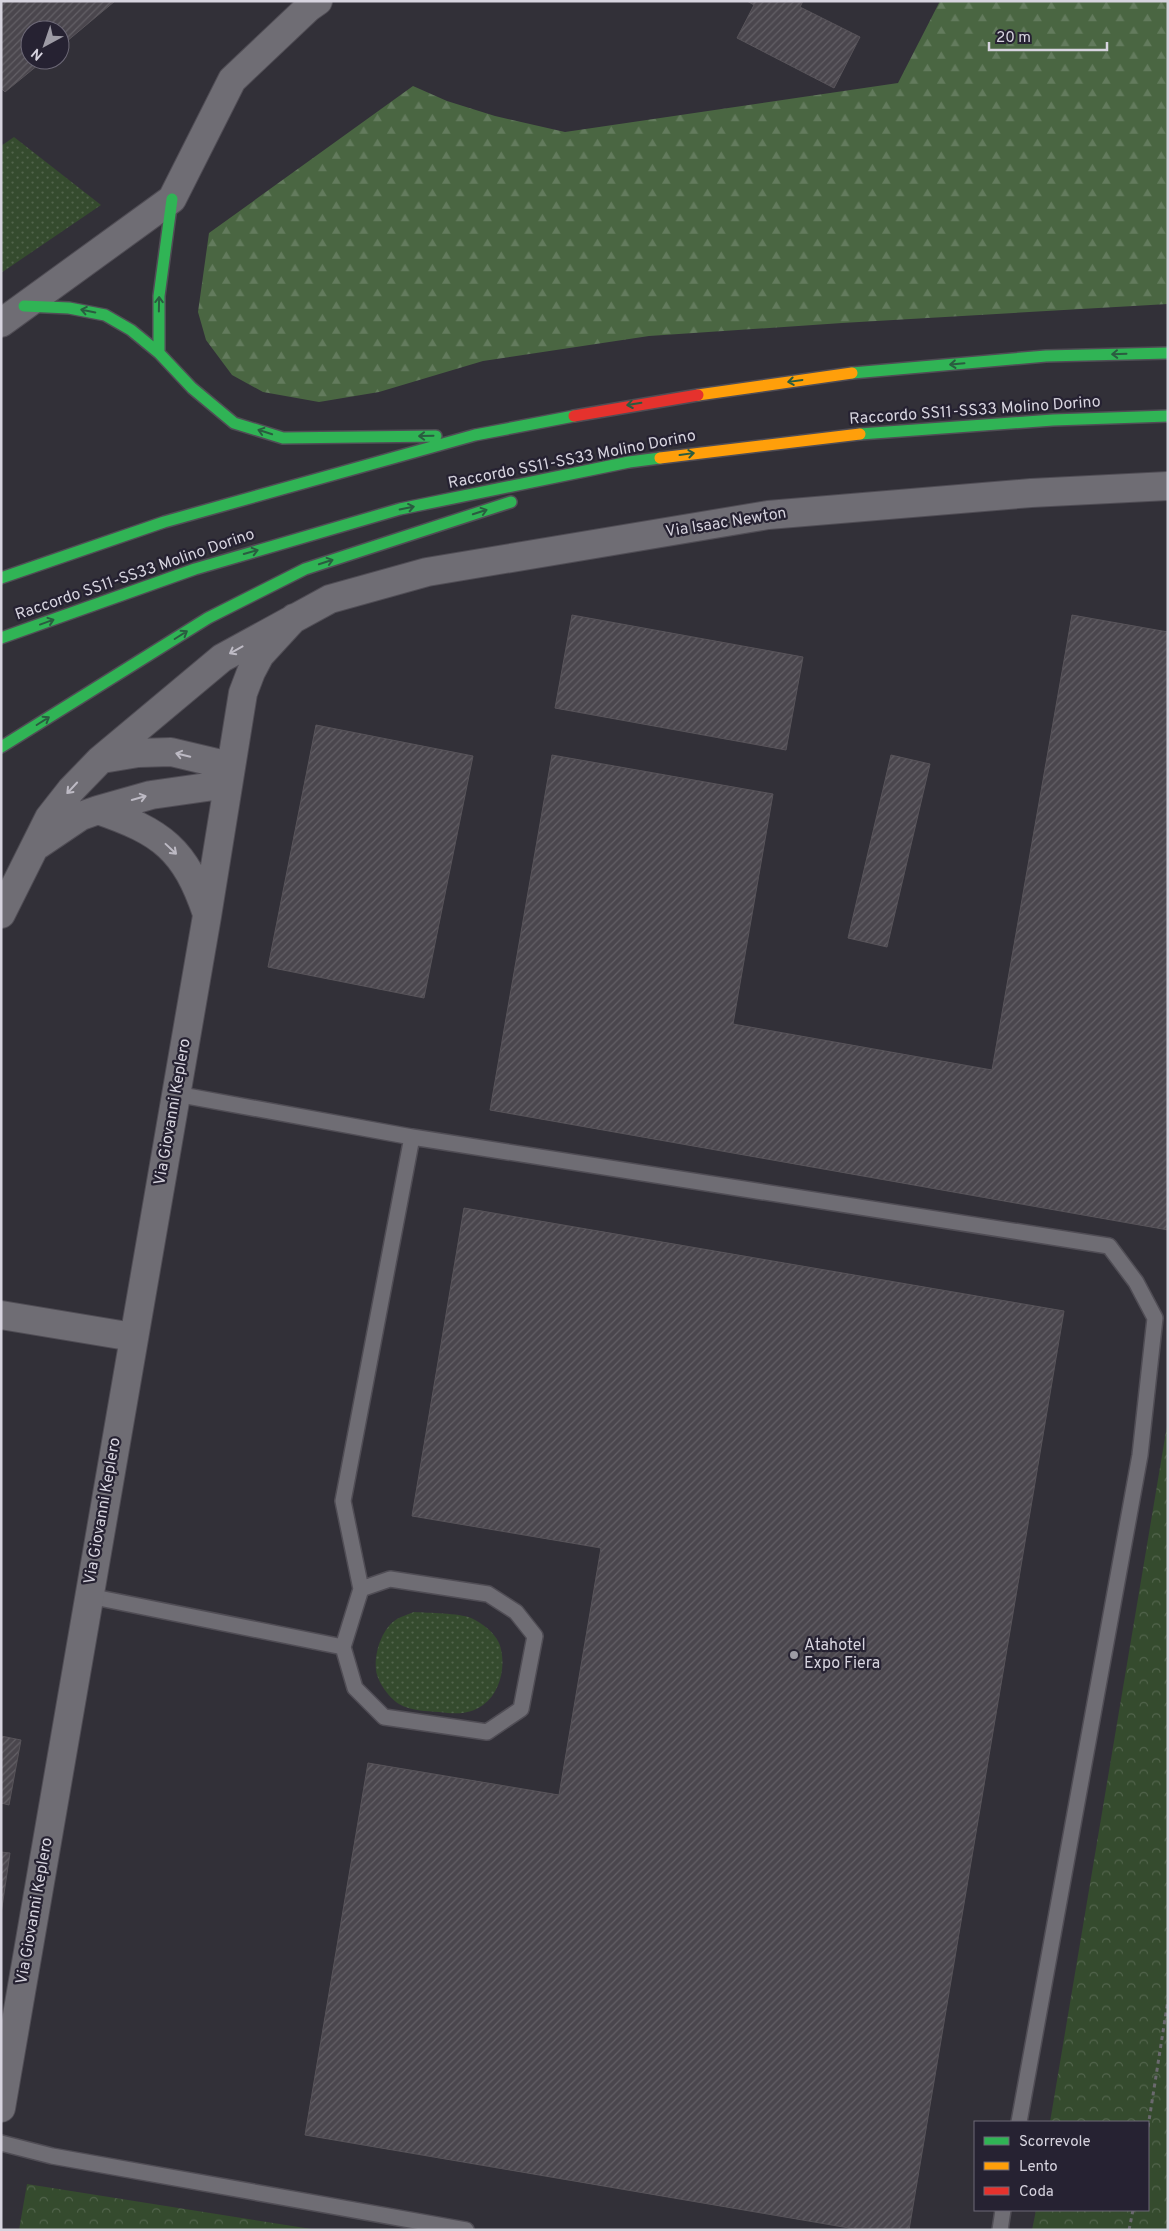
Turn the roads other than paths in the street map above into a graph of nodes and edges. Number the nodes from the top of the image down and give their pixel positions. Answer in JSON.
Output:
{"nodes":[{"id":1,"x":318,"y":1,"type":"edge"},
{"id":2,"x":172,"y":199,"type":"junction"},
{"id":3,"x":24,"y":306,"type":"junction"},
{"id":4,"x":1,"y":323,"type":"edge"},
{"id":5,"x":1168,"y":352,"type":"edge"},
{"id":6,"x":159,"y":353,"type":"junction"},
{"id":7,"x":1168,"y":416,"type":"edge"},
{"id":8,"x":475,"y":435,"type":"junction"},
{"id":9,"x":629,"y":462,"type":"junction"},
{"id":10,"x":1168,"y":486,"type":"edge"},
{"id":11,"x":536,"y":493,"type":"dead end"},
{"id":12,"x":518,"y":499,"type":"dead end"},
{"id":13,"x":1,"y":578,"type":"edge"},
{"id":14,"x":294,"y":618,"type":"junction"},
{"id":15,"x":1,"y":638,"type":"edge"},
{"id":16,"x":1,"y":747,"type":"edge"},
{"id":17,"x":100,"y":760,"type":"junction"},
{"id":18,"x":229,"y":775,"type":"junction"},
{"id":19,"x":98,"y":810,"type":"junction"},
{"id":20,"x":33,"y":849,"type":"junction"},
{"id":21,"x":1,"y":914,"type":"edge"},
{"id":22,"x":207,"y":916,"type":"junction"},
{"id":23,"x":176,"y":1094,"type":"junction"},
{"id":24,"x":412,"y":1137,"type":"junction"},
{"id":25,"x":1,"y":1315,"type":"edge"},
{"id":26,"x":133,"y":1338,"type":"junction"},
{"id":27,"x":361,"y":1589,"type":"junction"},
{"id":28,"x":89,"y":1596,"type":"junction"},
{"id":29,"x":344,"y":1648,"type":"junction"},
{"id":30,"x":1,"y":2108,"type":"edge"},
{"id":31,"x":1019,"y":2121,"type":"edge"},
{"id":32,"x":1,"y":2142,"type":"edge"},
{"id":33,"x":1003,"y":2211,"type":"edge"},
{"id":34,"x":466,"y":2230,"type":"edge"},
{"id":35,"x":1000,"y":2230,"type":"edge"}],
"edges":[{"from":1,"to":2,"type":"street"},
{"from":2,"to":3,"type":"street"},
{"from":6,"to":2,"type":"highway","one_way":true},
{"from":3,"to":4,"type":"street"},
{"from":6,"to":3,"type":"highway","one_way":true},
{"from":5,"to":8,"type":"highway","one_way":true},
{"from":8,"to":6,"type":"highway","one_way":true},
{"from":9,"to":7,"type":"highway","name":"Raccordo SS11-SS33 Molino Dorino","one_way":true},
{"from":8,"to":13,"type":"highway"},
{"from":9,"to":11,"type":"highway"},
{"from":15,"to":9,"type":"highway","name":"Raccordo SS11-SS33 Molino Dorino","one_way":true},
{"from":10,"to":14,"type":"street","name":"Via Isaac Newton"},
{"from":16,"to":12,"type":"highway","one_way":true},
{"from":14,"to":17,"type":"street","name":"Via Isaac Newton","one_way":true},
{"from":14,"to":18,"type":"street","name":"Via Giovanni Keplero"},
{"from":18,"to":17,"type":"street","one_way":true},
{"from":17,"to":20,"type":"street","name":"Via Isaac Newton","one_way":true},
{"from":19,"to":18,"type":"street","one_way":true},
{"from":18,"to":22,"type":"street","name":"Via Giovanni Keplero"},
{"from":19,"to":20,"type":"street"},
{"from":19,"to":22,"type":"street","one_way":true},
{"from":20,"to":21,"type":"street","name":"Via Isaac Newton"},
{"from":22,"to":23,"type":"street","name":"Via Giovanni Keplero"},
{"from":23,"to":24,"type":"lane"},
{"from":23,"to":26,"type":"street","name":"Via Giovanni Keplero"},
{"from":24,"to":27,"type":"lane"},
{"from":24,"to":31,"type":"lane"},
{"from":25,"to":26,"type":"street"},
{"from":26,"to":28,"type":"street","name":"Via Giovanni Keplero"},
{"from":27,"to":29,"type":"lane"},
{"from":27,"to":29,"type":"lane"},
{"from":28,"to":29,"type":"lane"},
{"from":28,"to":30,"type":"street","name":"Via Giovanni Keplero"},
{"from":32,"to":34,"type":"lane"},
{"from":33,"to":35,"type":"lane"}]}
